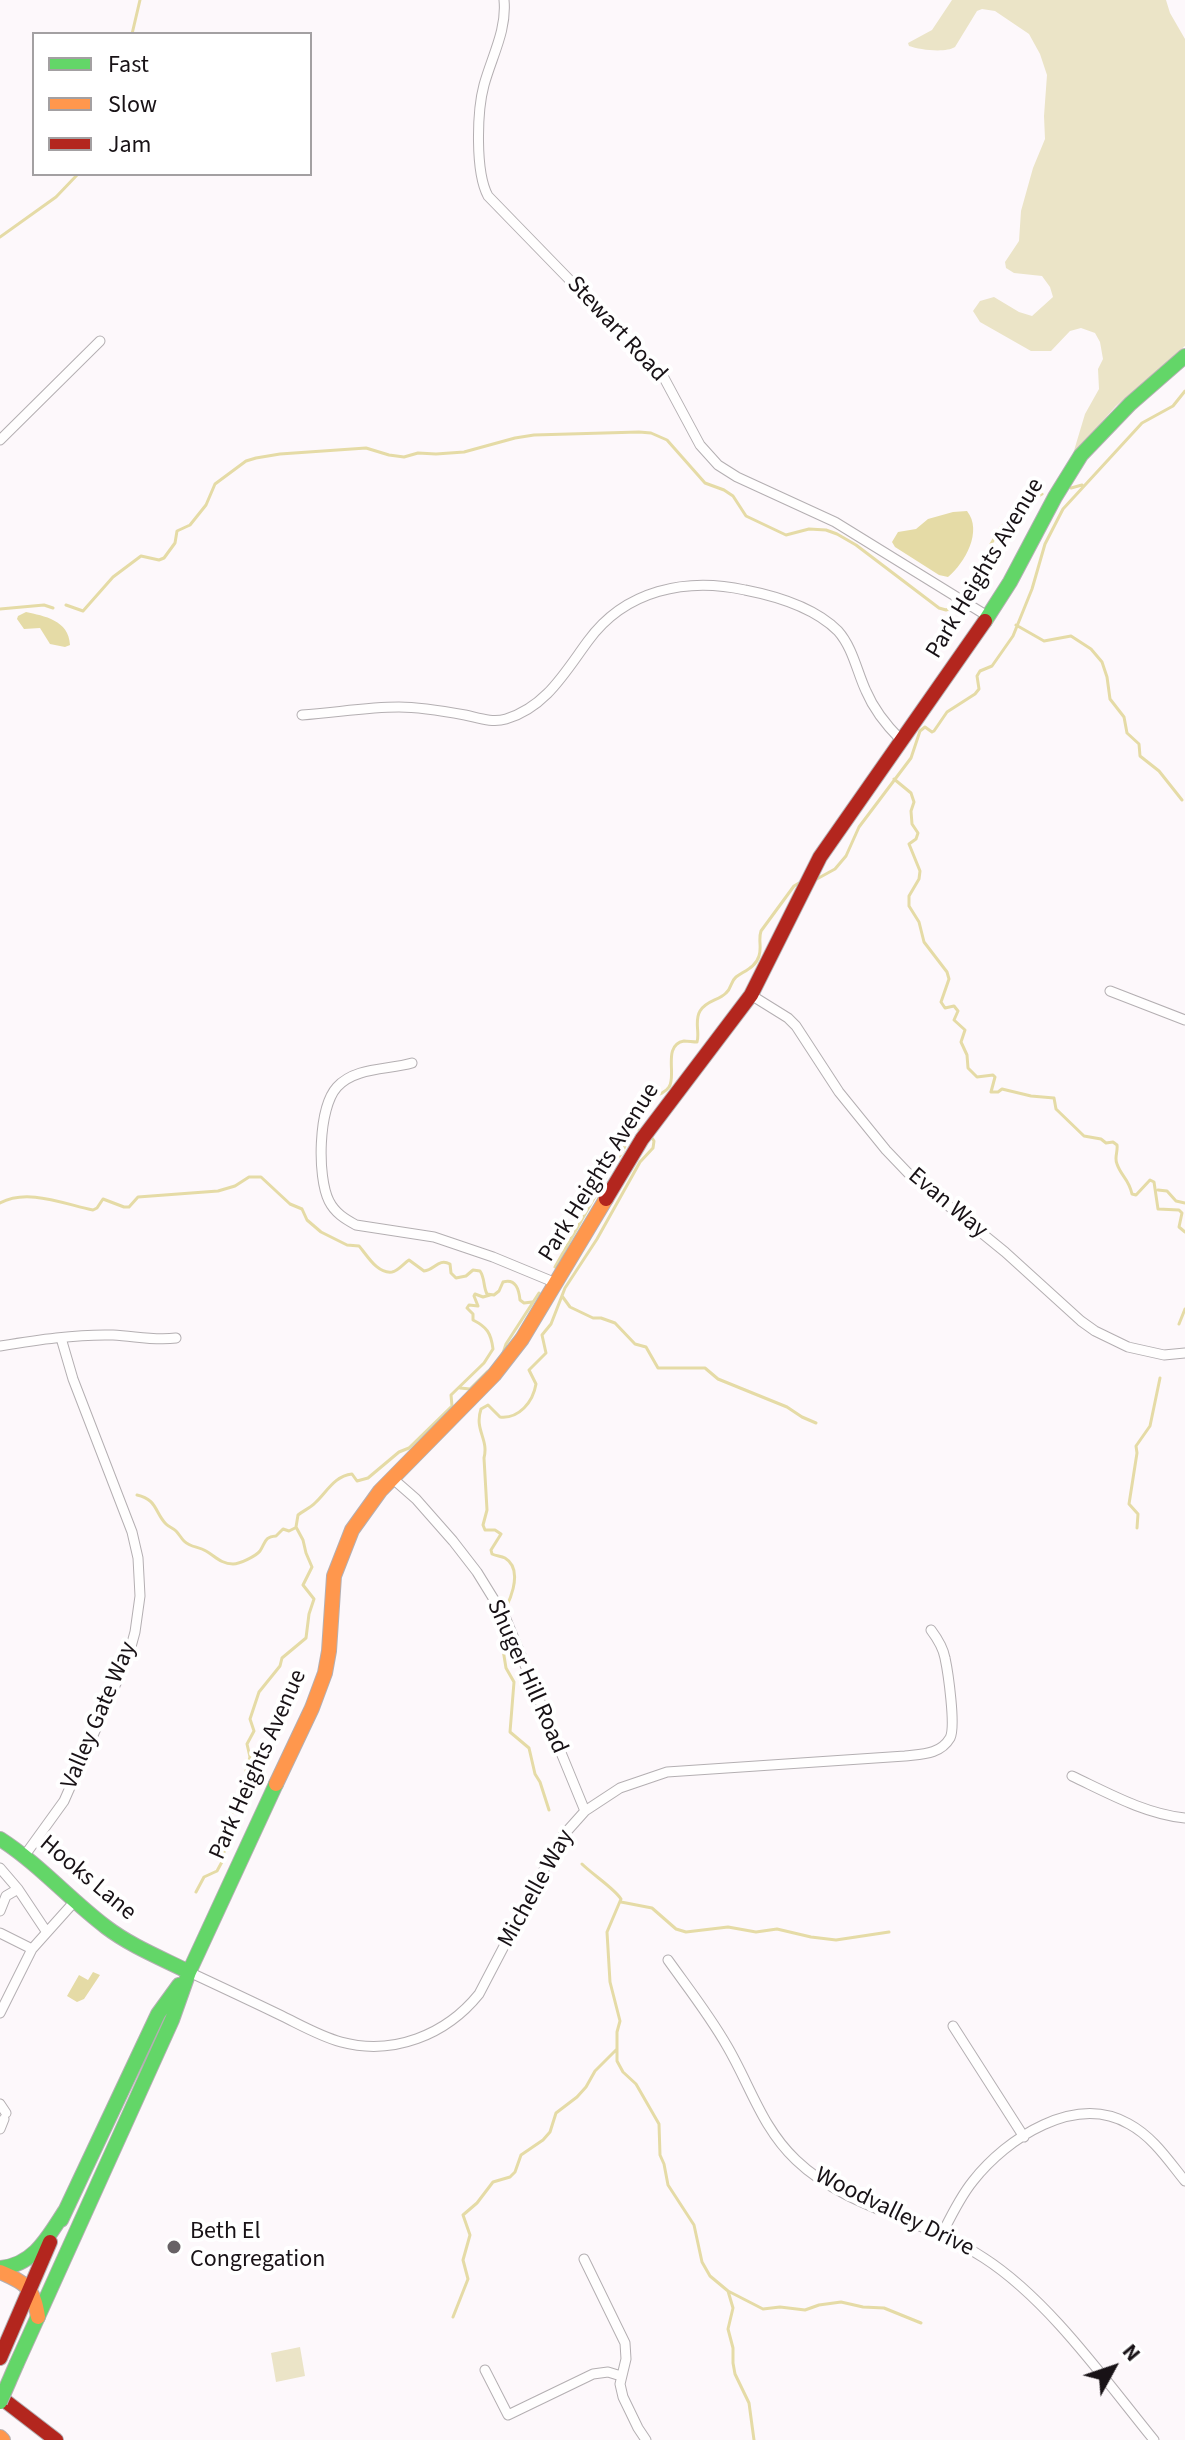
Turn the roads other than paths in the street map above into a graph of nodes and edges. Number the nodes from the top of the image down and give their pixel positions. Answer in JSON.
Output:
{"nodes":[{"id":1,"x":504,"y":0,"type":"edge"},
{"id":2,"x":100,"y":341,"type":"dead end"},
{"id":3,"x":1185,"y":356,"type":"edge"},
{"id":4,"x":0,"y":440,"type":"edge"},
{"id":5,"x":989,"y":617,"type":"junction"},
{"id":6,"x":302,"y":715,"type":"dead end"},
{"id":7,"x":901,"y":740,"type":"junction"},
{"id":8,"x":1110,"y":991,"type":"dead end"},
{"id":9,"x":751,"y":995,"type":"junction"},
{"id":10,"x":1185,"y":1020,"type":"edge"},
{"id":11,"x":412,"y":1063,"type":"dead end"},
{"id":12,"x":556,"y":1283,"type":"junction"},
{"id":13,"x":61,"y":1338,"type":"junction"},
{"id":14,"x":176,"y":1338,"type":"dead end"},
{"id":15,"x":0,"y":1346,"type":"edge"},
{"id":16,"x":1185,"y":1353,"type":"edge"},
{"id":17,"x":392,"y":1478,"type":"junction"},
{"id":18,"x":931,"y":1630,"type":"dead end"},
{"id":19,"x":1072,"y":1776,"type":"dead end"},
{"id":20,"x":585,"y":1811,"type":"junction"},
{"id":21,"x":1185,"y":1818,"type":"edge"},
{"id":22,"x":0,"y":1839,"type":"edge"},
{"id":23,"x":25,"y":1855,"type":"junction"},
{"id":24,"x":0,"y":1868,"type":"edge"},
{"id":25,"x":18,"y":1889,"type":"junction"},
{"id":26,"x":75,"y":1901,"type":"junction"},
{"id":27,"x":0,"y":1911,"type":"edge"},
{"id":28,"x":46,"y":1931,"type":"junction"},
{"id":29,"x":0,"y":1933,"type":"edge"},
{"id":30,"x":32,"y":1949,"type":"junction"},
{"id":31,"x":668,"y":1960,"type":"dead end"},
{"id":32,"x":189,"y":1972,"type":"junction"},
{"id":33,"x":0,"y":2013,"type":"edge"},
{"id":34,"x":953,"y":2026,"type":"dead end"},
{"id":35,"x":147,"y":2038,"type":"junction"},
{"id":36,"x":143,"y":2083,"type":"junction"},
{"id":37,"x":109,"y":2118,"type":"junction"},
{"id":38,"x":1024,"y":2137,"type":"junction"},
{"id":39,"x":1185,"y":2181,"type":"edge"},
{"id":40,"x":65,"y":2211,"type":"junction"},
{"id":41,"x":942,"y":2234,"type":"junction"},
{"id":42,"x":584,"y":2259,"type":"dead end"},
{"id":43,"x":0,"y":2270,"type":"edge"},
{"id":44,"x":29,"y":2287,"type":"junction"},
{"id":45,"x":38,"y":2317,"type":"junction"},
{"id":46,"x":0,"y":2358,"type":"edge"},
{"id":47,"x":485,"y":2370,"type":"dead end"},
{"id":48,"x":621,"y":2376,"type":"junction"},
{"id":49,"x":0,"y":2400,"type":"edge"},
{"id":50,"x":56,"y":2440,"type":"edge"},
{"id":51,"x":646,"y":2440,"type":"edge"},
{"id":52,"x":1154,"y":2440,"type":"edge"}],
"edges":[{"from":1,"to":5,"type":"street","name":"Stewart Road"},
{"from":2,"to":4,"type":"street"},
{"from":3,"to":5,"type":"main road","name":"Park Heights Avenue"},
{"from":5,"to":7,"type":"main road","name":"Park Heights Avenue"},
{"from":6,"to":7,"type":"street"},
{"from":7,"to":9,"type":"main road","name":"Park Heights Avenue"},
{"from":8,"to":10,"type":"street"},
{"from":9,"to":12,"type":"main road","name":"Park Heights Avenue"},
{"from":9,"to":16,"type":"street","name":"Evan Way"},
{"from":11,"to":12,"type":"street"},
{"from":12,"to":17,"type":"main road","name":"Park Heights Avenue"},
{"from":13,"to":14,"type":"street"},
{"from":13,"to":15,"type":"street"},
{"from":13,"to":23,"type":"street","name":"Valley Gate Way"},
{"from":17,"to":20,"type":"street","name":"Shuger Hill Road"},
{"from":17,"to":32,"type":"main road","name":"Park Heights Avenue"},
{"from":18,"to":20,"type":"street","name":"Michelle Way"},
{"from":19,"to":21,"type":"street"},
{"from":20,"to":32,"type":"street","name":"Michelle Way"},
{"from":22,"to":23,"type":"main road","name":"Hooks Lane"},
{"from":23,"to":26,"type":"main road","name":"Hooks Lane"},
{"from":24,"to":25,"type":"street"},
{"from":25,"to":27,"type":"street"},
{"from":25,"to":28,"type":"street"},
{"from":26,"to":28,"type":"street"},
{"from":26,"to":32,"type":"main road","name":"Hooks Lane"},
{"from":28,"to":30,"type":"street"},
{"from":29,"to":30,"type":"street"},
{"from":30,"to":33,"type":"street"},
{"from":31,"to":41,"type":"street","name":"Woodvalley Drive"},
{"from":32,"to":35,"type":"main road","name":"Park Heights Avenue"},
{"from":32,"to":36,"type":"main road","name":"Park Heights Avenue"},
{"from":34,"to":38,"type":"street"},
{"from":35,"to":36,"type":"main road"},
{"from":35,"to":37,"type":"main road","name":"Park Heights Avenue"},
{"from":36,"to":37,"type":"main road"},
{"from":36,"to":45,"type":"main road","name":"Park Heights Avenue"},
{"from":37,"to":40,"type":"main road","name":"Park Heights Avenue"},
{"from":38,"to":39,"type":"street"},
{"from":38,"to":41,"type":"street"},
{"from":40,"to":43,"type":"main road"},
{"from":40,"to":44,"type":"main road","name":"Park Heights Avenue"},
{"from":41,"to":52,"type":"street","name":"Woodvalley Drive"},
{"from":42,"to":48,"type":"street"},
{"from":43,"to":44,"type":"main road"},
{"from":44,"to":45,"type":"main road"},
{"from":44,"to":46,"type":"main road","name":"Park Heights Avenue"},
{"from":45,"to":49,"type":"main road","name":"Park Heights Avenue","bridge":true},
{"from":47,"to":48,"type":"street"},
{"from":48,"to":51,"type":"street"},
{"from":49,"to":50,"type":"main road"}]}
